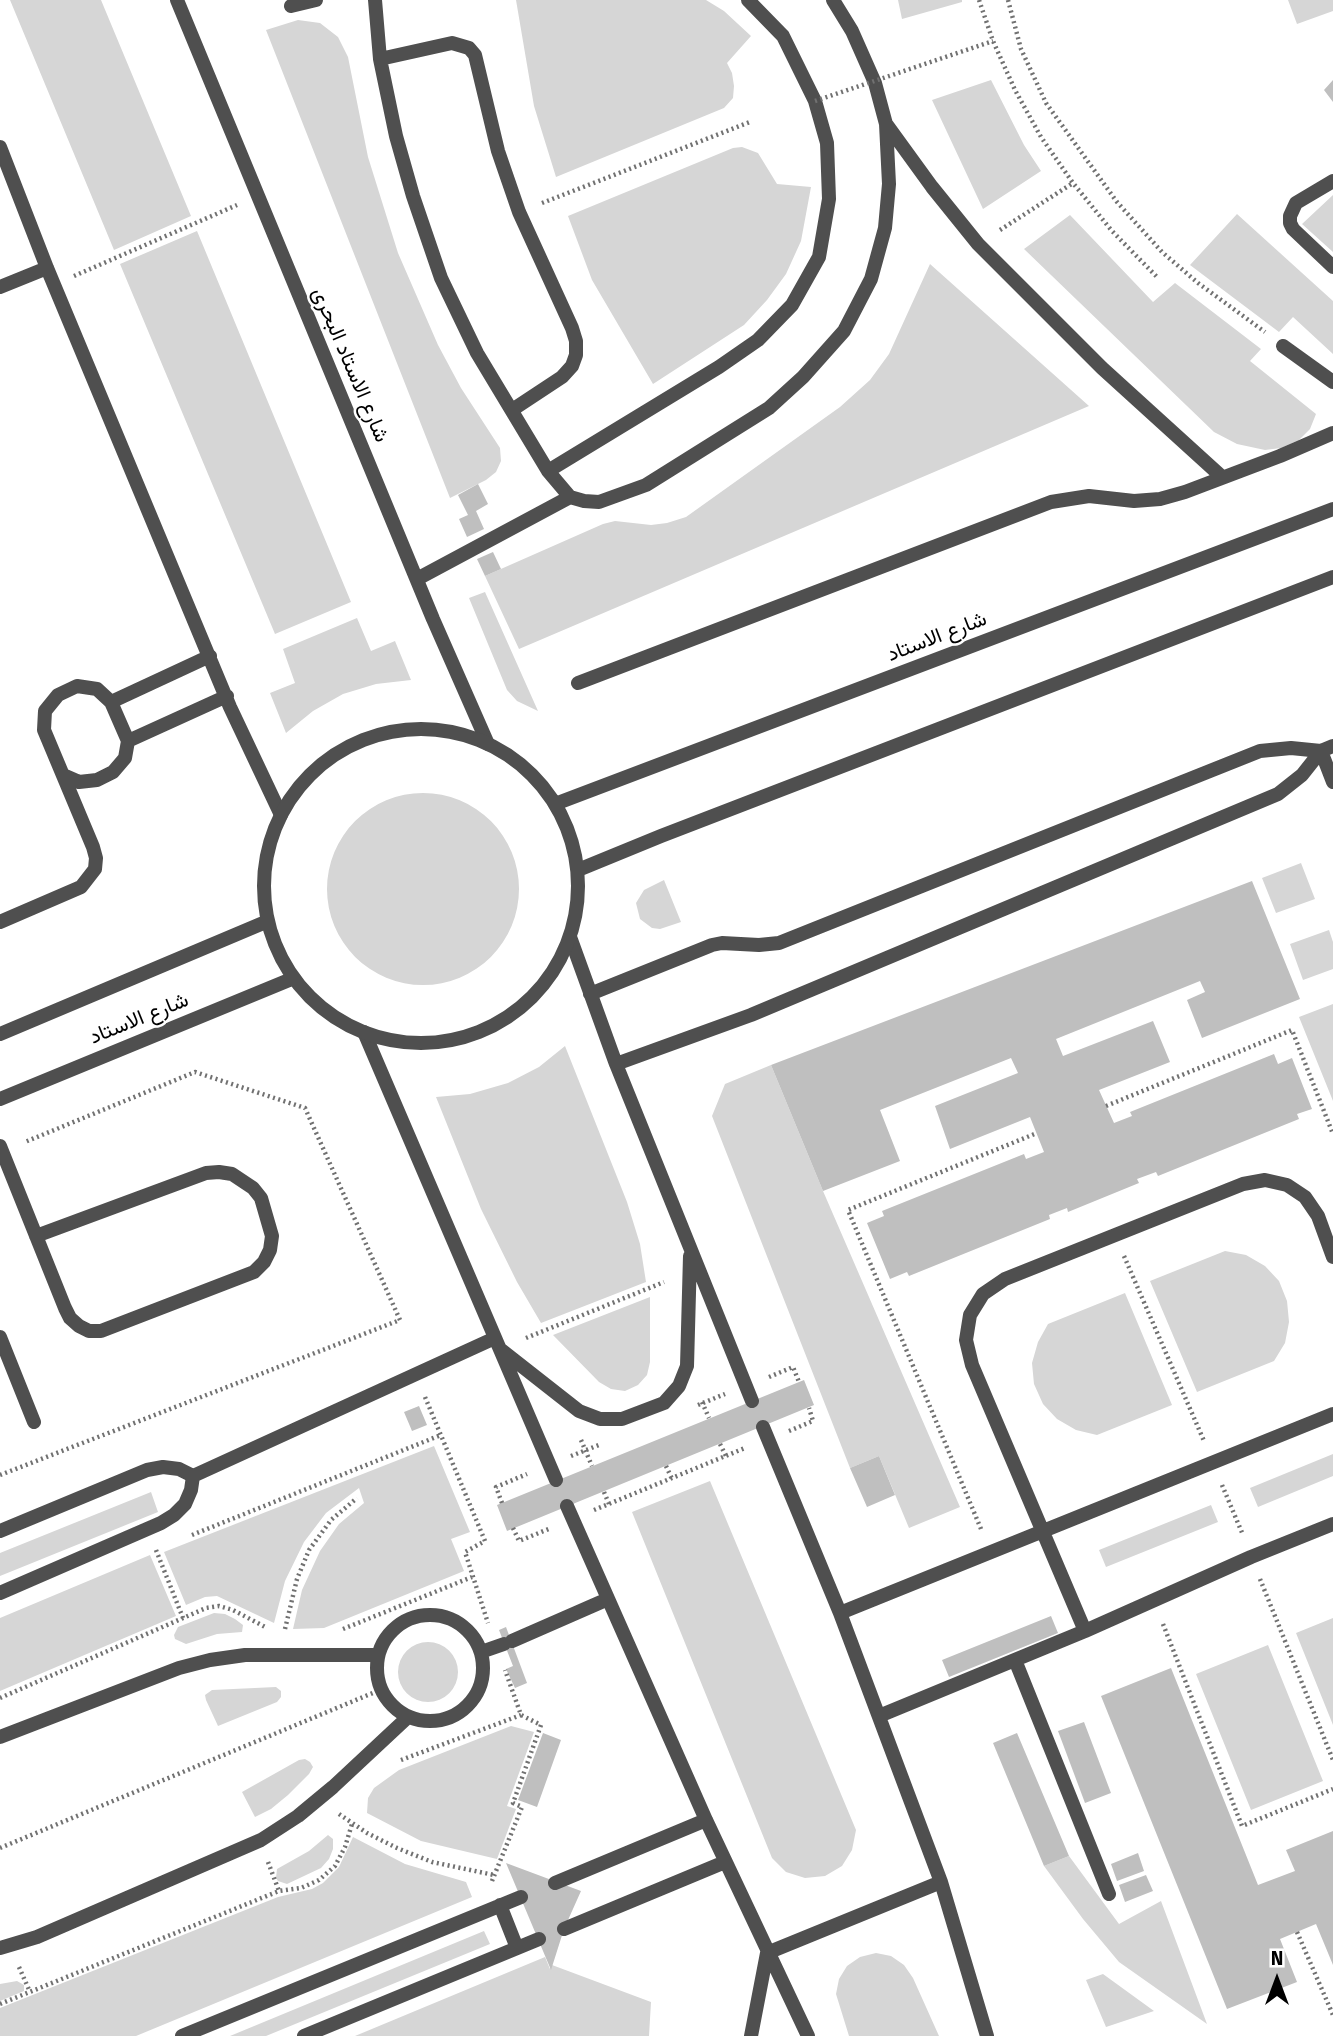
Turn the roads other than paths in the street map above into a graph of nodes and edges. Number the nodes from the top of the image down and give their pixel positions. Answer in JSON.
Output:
{"nodes":[{"id":1,"x":177,"y":0,"type":"edge"},
{"id":2,"x":316,"y":0,"type":"edge"},
{"id":3,"x":374,"y":0,"type":"edge"},
{"id":4,"x":748,"y":0,"type":"edge"},
{"id":5,"x":833,"y":0,"type":"edge"},
{"id":6,"x":291,"y":6,"type":"dead end"},
{"id":7,"x":380,"y":59,"type":"junction"},
{"id":8,"x":886,"y":124,"type":"junction"},
{"id":9,"x":0,"y":148,"type":"edge"},
{"id":10,"x":1333,"y":181,"type":"edge"},
{"id":11,"x":1333,"y":267,"type":"edge"},
{"id":12,"x":47,"y":268,"type":"junction"},
{"id":13,"x":0,"y":287,"type":"edge"},
{"id":14,"x":1283,"y":346,"type":"road end"},
{"id":15,"x":1333,"y":382,"type":"edge"},
{"id":16,"x":512,"y":410,"type":"junction"},
{"id":17,"x":1333,"y":433,"type":"edge"},
{"id":18,"x":548,"y":471,"type":"junction"},
{"id":19,"x":1222,"y":477,"type":"junction"},
{"id":20,"x":570,"y":497,"type":"junction"},
{"id":21,"x":1333,"y":509,"type":"edge"},
{"id":22,"x":1333,"y":577,"type":"edge"},
{"id":23,"x":417,"y":579,"type":"junction"},
{"id":24,"x":210,"y":656,"type":"junction"},
{"id":25,"x":578,"y":683,"type":"dead end"},
{"id":26,"x":227,"y":696,"type":"junction"},
{"id":27,"x":111,"y":702,"type":"junction"},
{"id":28,"x":128,"y":741,"type":"junction"},
{"id":29,"x":488,"y":744,"type":"junction"},
{"id":30,"x":1327,"y":749,"type":"edge"},
{"id":31,"x":63,"y":775,"type":"junction"},
{"id":32,"x":1333,"y":782,"type":"edge"},
{"id":33,"x":555,"y":804,"type":"junction"},
{"id":34,"x":281,"y":815,"type":"junction"},
{"id":35,"x":578,"y":870,"type":"junction"},
{"id":36,"x":268,"y":920,"type":"junction"},
{"id":37,"x":0,"y":922,"type":"edge"},
{"id":38,"x":570,"y":937,"type":"junction"},
{"id":39,"x":294,"y":978,"type":"junction"},
{"id":40,"x":590,"y":994,"type":"junction"},
{"id":41,"x":364,"y":1032,"type":"junction"},
{"id":42,"x":0,"y":1034,"type":"edge"},
{"id":43,"x":616,"y":1064,"type":"junction"},
{"id":44,"x":0,"y":1099,"type":"edge"},
{"id":45,"x":0,"y":1146,"type":"edge"},
{"id":46,"x":14,"y":1182,"type":"junction"},
{"id":47,"x":0,"y":1188,"type":"edge"},
{"id":48,"x":36,"y":1236,"type":"junction"},
{"id":49,"x":691,"y":1251,"type":"junction"},
{"id":50,"x":1333,"y":1257,"type":"edge"},
{"id":51,"x":0,"y":1337,"type":"edge"},
{"id":52,"x":497,"y":1343,"type":"junction"},
{"id":53,"x":752,"y":1401,"type":"dead end"},
{"id":54,"x":1333,"y":1414,"type":"edge"},
{"id":55,"x":34,"y":1422,"type":"dead end"},
{"id":56,"x":766,"y":1433,"type":"road end"},
{"id":57,"x":193,"y":1476,"type":"junction"},
{"id":58,"x":556,"y":1480,"type":"dead end"},
{"id":59,"x":570,"y":1513,"type":"road end"},
{"id":60,"x":1333,"y":1524,"type":"edge"},
{"id":61,"x":0,"y":1531,"type":"edge"},
{"id":62,"x":1042,"y":1532,"type":"junction"},
{"id":63,"x":0,"y":1593,"type":"edge"},
{"id":64,"x":608,"y":1599,"type":"junction"},
{"id":65,"x":840,"y":1613,"type":"junction"},
{"id":66,"x":1085,"y":1631,"type":"junction"},
{"id":67,"x":481,"y":1652,"type":"junction"},
{"id":68,"x":377,"y":1655,"type":"junction"},
{"id":69,"x":1016,"y":1660,"type":"junction"},
{"id":70,"x":879,"y":1716,"type":"junction"},
{"id":71,"x":408,"y":1717,"type":"junction"},
{"id":72,"x":0,"y":1737,"type":"edge"},
{"id":73,"x":706,"y":1820,"type":"junction"},
{"id":74,"x":725,"y":1862,"type":"junction"},
{"id":75,"x":941,"y":1882,"type":"junction"},
{"id":76,"x":555,"y":1883,"type":"dead end"},
{"id":77,"x":1108,"y":1894,"type":"dead end"},
{"id":78,"x":521,"y":1897,"type":"dead end"},
{"id":79,"x":500,"y":1905,"type":"junction"},
{"id":80,"x":565,"y":1929,"type":"dead end"},
{"id":81,"x":539,"y":1939,"type":"dead end"},
{"id":82,"x":0,"y":1948,"type":"edge"},
{"id":83,"x":517,"y":1948,"type":"junction"},
{"id":84,"x":767,"y":1953,"type":"junction"},
{"id":85,"x":182,"y":2036,"type":"edge"},
{"id":86,"x":304,"y":2036,"type":"edge"},
{"id":87,"x":751,"y":2036,"type":"edge"},
{"id":88,"x":808,"y":2036,"type":"edge"},
{"id":89,"x":987,"y":2036,"type":"edge"}],
"edges":[{"from":1,"to":23,"type":"street","name":"شارع الاستاد البحرى"},
{"from":2,"to":6,"type":"street"},
{"from":3,"to":7,"type":"street"},
{"from":4,"to":18,"type":"street"},
{"from":5,"to":8,"type":"street"},
{"from":7,"to":16,"type":"street"},
{"from":7,"to":16,"type":"street"},
{"from":8,"to":19,"type":"street"},
{"from":8,"to":20,"type":"street"},
{"from":9,"to":12,"type":"street"},
{"from":10,"to":11,"type":"street"},
{"from":12,"to":13,"type":"street"},
{"from":12,"to":24,"type":"street"},
{"from":14,"to":15,"type":"street"},
{"from":16,"to":18,"type":"street"},
{"from":17,"to":19,"type":"street"},
{"from":18,"to":20,"type":"street"},
{"from":19,"to":25,"type":"street"},
{"from":20,"to":23,"type":"street"},
{"from":21,"to":33,"type":"street","name":"شارع الاستاد"},
{"from":22,"to":35,"type":"street"},
{"from":23,"to":29,"type":"street","name":"شارع الاستاد البحرى"},
{"from":24,"to":26,"type":"street"},
{"from":24,"to":27,"type":"street"},
{"from":26,"to":28,"type":"street"},
{"from":26,"to":34,"type":"street"},
{"from":27,"to":28,"type":"street"},
{"from":27,"to":31,"type":"street"},
{"from":28,"to":31,"type":"street"},
{"from":29,"to":33,"type":"street"},
{"from":29,"to":34,"type":"street"},
{"from":30,"to":32,"type":"street"},
{"from":30,"to":40,"type":"street"},
{"from":30,"to":43,"type":"street"},
{"from":31,"to":37,"type":"street"},
{"from":33,"to":35,"type":"street"},
{"from":34,"to":36,"type":"street"},
{"from":35,"to":38,"type":"street"},
{"from":36,"to":39,"type":"street"},
{"from":36,"to":42,"type":"street","name":"شارع الاستاد"},
{"from":38,"to":40,"type":"street"},
{"from":38,"to":41,"type":"street"},
{"from":39,"to":41,"type":"street"},
{"from":39,"to":44,"type":"street","name":"شارع الاستاد"},
{"from":40,"to":43,"type":"street"},
{"from":41,"to":52,"type":"street"},
{"from":43,"to":49,"type":"street"},
{"from":45,"to":46,"type":"street"},
{"from":46,"to":47,"type":"street"},
{"from":46,"to":48,"type":"street"},
{"from":48,"to":48,"type":"street"},
{"from":49,"to":52,"type":"street"},
{"from":49,"to":53,"type":"street"},
{"from":50,"to":62,"type":"street"},
{"from":51,"to":55,"type":"street"},
{"from":52,"to":57,"type":"street"},
{"from":52,"to":58,"type":"street"},
{"from":54,"to":62,"type":"street"},
{"from":56,"to":65,"type":"street"},
{"from":57,"to":61,"type":"street"},
{"from":57,"to":63,"type":"street"},
{"from":59,"to":64,"type":"street"},
{"from":60,"to":66,"type":"street"},
{"from":62,"to":65,"type":"street"},
{"from":62,"to":66,"type":"street"},
{"from":64,"to":67,"type":"street"},
{"from":64,"to":73,"type":"street"},
{"from":65,"to":70,"type":"street"},
{"from":66,"to":69,"type":"street"},
{"from":67,"to":68,"type":"street"},
{"from":67,"to":71,"type":"street"},
{"from":68,"to":71,"type":"street"},
{"from":68,"to":72,"type":"street"},
{"from":69,"to":70,"type":"street"},
{"from":69,"to":77,"type":"street"},
{"from":70,"to":75,"type":"street"},
{"from":71,"to":82,"type":"street"},
{"from":73,"to":74,"type":"street"},
{"from":73,"to":76,"type":"street"},
{"from":74,"to":80,"type":"street"},
{"from":74,"to":84,"type":"street"},
{"from":75,"to":84,"type":"street"},
{"from":75,"to":89,"type":"street"},
{"from":78,"to":79,"type":"street"},
{"from":79,"to":83,"type":"street"},
{"from":79,"to":85,"type":"street"},
{"from":81,"to":83,"type":"street"},
{"from":83,"to":86,"type":"street"},
{"from":84,"to":87,"type":"street"},
{"from":84,"to":88,"type":"street"}]}
